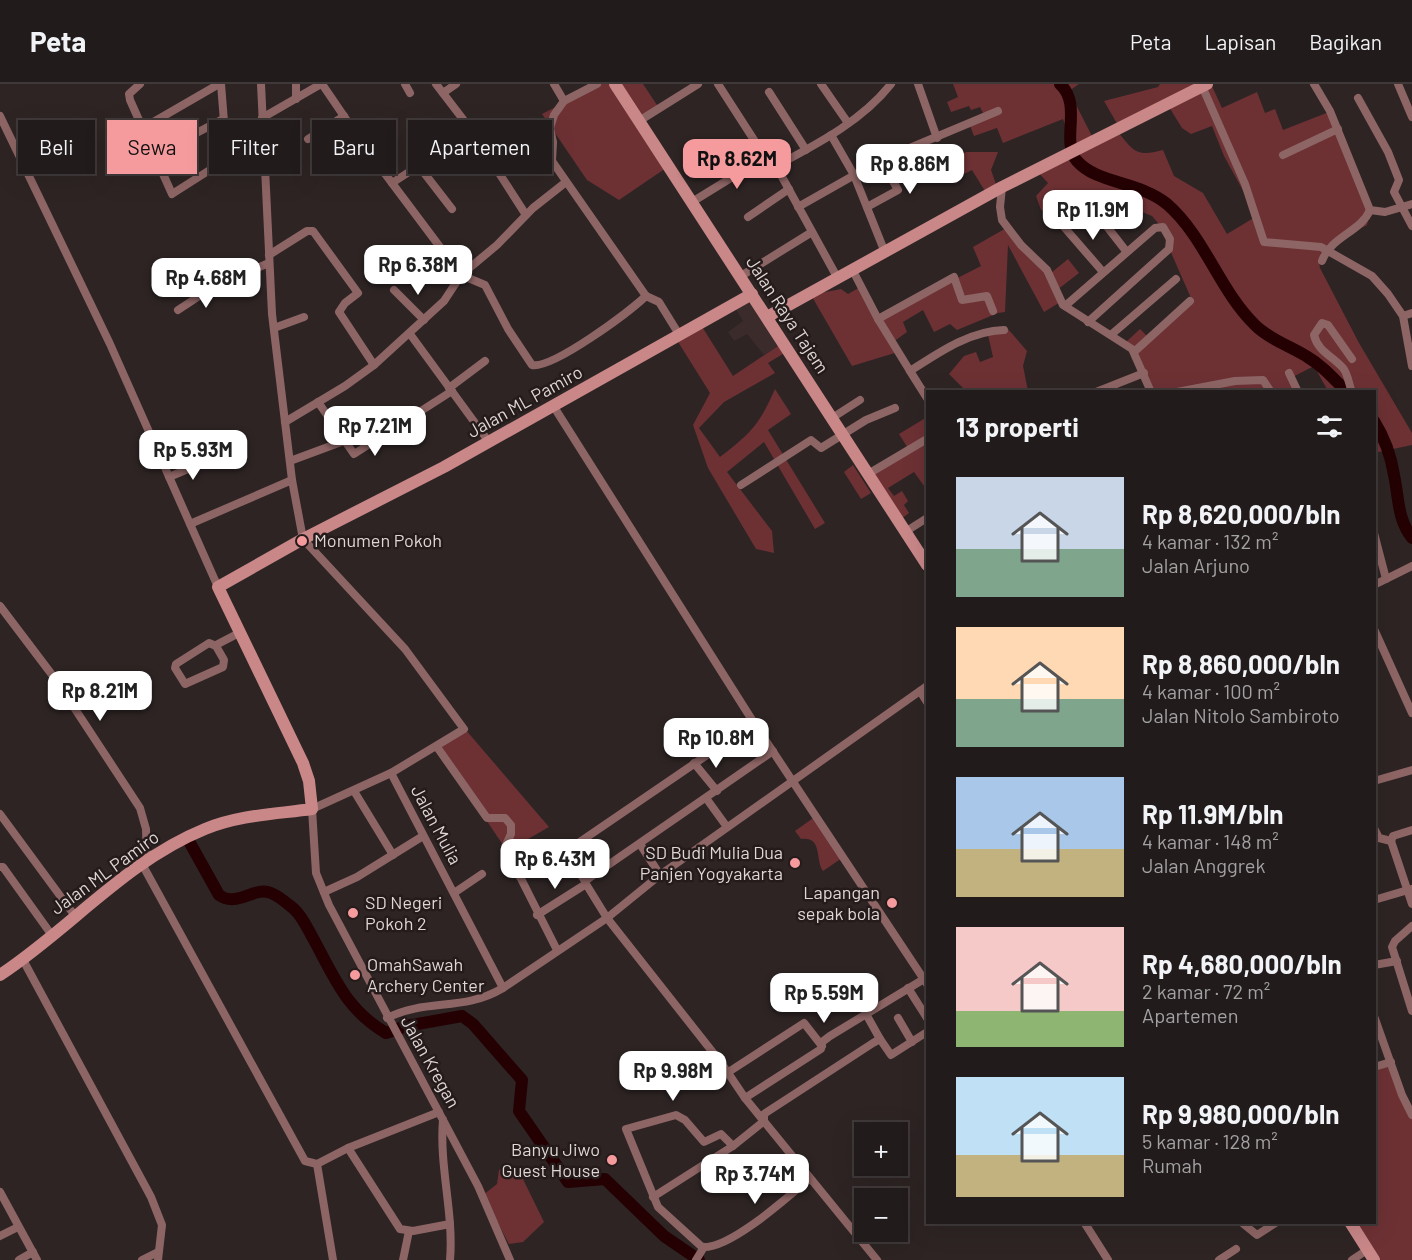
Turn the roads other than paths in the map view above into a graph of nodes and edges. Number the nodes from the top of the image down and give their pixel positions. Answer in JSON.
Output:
{"nodes":[{"id":1,"x":140,"y":84,"type":"edge"},
{"id":2,"x":220,"y":84,"type":"edge"},
{"id":3,"x":261,"y":84,"type":"edge"},
{"id":4,"x":296,"y":84,"type":"edge"},
{"id":5,"x":322,"y":84,"type":"edge"},
{"id":6,"x":405,"y":84,"type":"edge"},
{"id":7,"x":436,"y":84,"type":"edge"},
{"id":8,"x":456,"y":84,"type":"edge"},
{"id":9,"x":554,"y":84,"type":"edge"},
{"id":10,"x":597,"y":84,"type":"edge"},
{"id":11,"x":615,"y":84,"type":"edge"},
{"id":12,"x":698,"y":84,"type":"edge"},
{"id":13,"x":718,"y":84,"type":"edge"},
{"id":14,"x":821,"y":84,"type":"edge"},
{"id":15,"x":891,"y":84,"type":"edge"},
{"id":16,"x":918,"y":84,"type":"edge"},
{"id":17,"x":1314,"y":84,"type":"edge"},
{"id":18,"x":1398,"y":84,"type":"edge"},
{"id":19,"x":1204,"y":85,"type":"edge"},
{"id":20,"x":770,"y":92,"type":"dead end"},
{"id":21,"x":410,"y":93,"type":"dead end"},
{"id":22,"x":443,"y":93,"type":"junction"},
{"id":23,"x":1358,"y":98,"type":"dead end"},
{"id":24,"x":296,"y":99,"type":"junction"},
{"id":25,"x":564,"y":101,"type":"junction"},
{"id":26,"x":998,"y":111,"type":"dead end"},
{"id":27,"x":0,"y":116,"type":"edge"},
{"id":28,"x":344,"y":116,"type":"junction"},
{"id":29,"x":1412,"y":117,"type":"edge"},
{"id":30,"x":262,"y":118,"type":"joint"},
{"id":31,"x":222,"y":119,"type":"joint"},
{"id":32,"x":139,"y":120,"type":"edge"},
{"id":33,"x":157,"y":120,"type":"edge"},
{"id":34,"x":464,"y":120,"type":"edge"},
{"id":35,"x":639,"y":121,"type":"junction"},
{"id":36,"x":552,"y":122,"type":"edge"},
{"id":37,"x":848,"y":123,"type":"junction"},
{"id":38,"x":1338,"y":129,"type":"junction"},
{"id":39,"x":197,"y":133,"type":"edge"},
{"id":40,"x":831,"y":135,"type":"junction"},
{"id":41,"x":552,"y":138,"type":"edge"},
{"id":42,"x":937,"y":138,"type":"junction"},
{"id":43,"x":308,"y":139,"type":"dead end"},
{"id":44,"x":713,"y":148,"type":"dead end"},
{"id":45,"x":806,"y":150,"type":"junction"},
{"id":46,"x":1283,"y":154,"type":"dead end"},
{"id":47,"x":765,"y":157,"type":"junction"},
{"id":48,"x":881,"y":160,"type":"junction"},
{"id":49,"x":552,"y":161,"type":"edge"},
{"id":50,"x":552,"y":161,"type":"edge"},
{"id":51,"x":776,"y":166,"type":"junction"},
{"id":52,"x":209,"y":170,"type":"edge"},
{"id":53,"x":408,"y":172,"type":"edge"},
{"id":54,"x":164,"y":174,"type":"edge"},
{"id":55,"x":264,"y":174,"type":"edge"},
{"id":56,"x":425,"y":174,"type":"edge"},
{"id":57,"x":500,"y":174,"type":"edge"},
{"id":58,"x":854,"y":175,"type":"junction"},
{"id":59,"x":733,"y":177,"type":"junction"},
{"id":60,"x":566,"y":182,"type":"junction"},
{"id":61,"x":392,"y":183,"type":"junction"},
{"id":62,"x":1002,"y":187,"type":"junction"},
{"id":63,"x":789,"y":189,"type":"junction"},
{"id":64,"x":692,"y":202,"type":"junction"},
{"id":65,"x":1412,"y":204,"type":"edge"},
{"id":66,"x":798,"y":207,"type":"junction"},
{"id":67,"x":867,"y":207,"type":"junction"},
{"id":68,"x":1401,"y":207,"type":"junction"},
{"id":69,"x":452,"y":209,"type":"dead end"},
{"id":70,"x":1094,"y":210,"type":"dead end"},
{"id":71,"x":1370,"y":210,"type":"junction"},
{"id":72,"x":526,"y":215,"type":"junction"},
{"id":73,"x":748,"y":217,"type":"dead end"},
{"id":74,"x":1412,"y":226,"type":"edge"},
{"id":75,"x":1064,"y":227,"type":"dead end"},
{"id":76,"x":812,"y":232,"type":"junction"},
{"id":77,"x":884,"y":250,"type":"junction"},
{"id":78,"x":1326,"y":250,"type":"junction"},
{"id":79,"x":1126,"y":251,"type":"junction"},
{"id":80,"x":269,"y":259,"type":"junction"},
{"id":81,"x":1322,"y":261,"type":"dead end"},
{"id":82,"x":852,"y":269,"type":"junction"},
{"id":83,"x":1103,"y":272,"type":"junction"},
{"id":84,"x":461,"y":275,"type":"junction"},
{"id":85,"x":741,"y":276,"type":"junction"},
{"id":86,"x":837,"y":278,"type":"junction"},
{"id":87,"x":1176,"y":279,"type":"dead end"},
{"id":88,"x":394,"y":290,"type":"dead end"},
{"id":89,"x":752,"y":294,"type":"junction"},
{"id":90,"x":646,"y":296,"type":"junction"},
{"id":91,"x":1190,"y":301,"type":"dead end"},
{"id":92,"x":1065,"y":306,"type":"junction"},
{"id":93,"x":178,"y":310,"type":"dead end"},
{"id":94,"x":993,"y":311,"type":"dead end"},
{"id":95,"x":1412,"y":313,"type":"edge"},
{"id":96,"x":1403,"y":316,"type":"junction"},
{"id":97,"x":304,"y":317,"type":"dead end"},
{"id":98,"x":767,"y":317,"type":"junction"},
{"id":99,"x":878,"y":319,"type":"junction"},
{"id":100,"x":424,"y":320,"type":"junction"},
{"id":101,"x":1088,"y":322,"type":"junction"},
{"id":102,"x":274,"y":328,"type":"junction"},
{"id":103,"x":1004,"y":330,"type":"dead end"},
{"id":104,"x":410,"y":334,"type":"junction"},
{"id":105,"x":1112,"y":334,"type":"junction"},
{"id":106,"x":680,"y":336,"type":"junction"},
{"id":107,"x":1134,"y":352,"type":"junction"},
{"id":108,"x":1352,"y":359,"type":"dead end"},
{"id":109,"x":485,"y":361,"type":"dead end"},
{"id":110,"x":374,"y":365,"type":"junction"},
{"id":111,"x":1412,"y":366,"type":"edge"},
{"id":112,"x":910,"y":372,"type":"junction"},
{"id":113,"x":1144,"y":373,"type":"junction"},
{"id":114,"x":1289,"y":373,"type":"dead end"},
{"id":115,"x":451,"y":390,"type":"junction"},
{"id":116,"x":1101,"y":390,"type":"edge"},
{"id":117,"x":1150,"y":390,"type":"edge"},
{"id":118,"x":1188,"y":390,"type":"edge"},
{"id":119,"x":1270,"y":390,"type":"edge"},
{"id":120,"x":1297,"y":390,"type":"edge"},
{"id":121,"x":1351,"y":390,"type":"edge"},
{"id":122,"x":926,"y":396,"type":"edge"},
{"id":123,"x":860,"y":400,"type":"dead end"},
{"id":124,"x":318,"y":402,"type":"junction"},
{"id":125,"x":554,"y":407,"type":"junction"},
{"id":126,"x":895,"y":408,"type":"dead end"},
{"id":127,"x":832,"y":418,"type":"junction"},
{"id":128,"x":285,"y":422,"type":"junction"},
{"id":129,"x":842,"y":434,"type":"junction"},
{"id":130,"x":926,"y":440,"type":"edge"},
{"id":131,"x":344,"y":441,"type":"junction"},
{"id":132,"x":489,"y":442,"type":"junction"},
{"id":133,"x":207,"y":461,"type":"dead end"},
{"id":134,"x":290,"y":461,"type":"junction"},
{"id":135,"x":868,"y":474,"type":"junction"},
{"id":136,"x":169,"y":477,"type":"junction"},
{"id":137,"x":292,"y":480,"type":"junction"},
{"id":138,"x":741,"y":485,"type":"dead end"},
{"id":139,"x":926,"y":519,"type":"edge"},
{"id":140,"x":190,"y":524,"type":"junction"},
{"id":141,"x":905,"y":532,"type":"junction"},
{"id":142,"x":303,"y":539,"type":"junction"},
{"id":143,"x":1376,"y":541,"type":"edge"},
{"id":144,"x":925,"y":558,"type":"edge"},
{"id":145,"x":1409,"y":568,"type":"edge"},
{"id":146,"x":1386,"y":579,"type":"junction"},
{"id":147,"x":1376,"y":584,"type":"edge"},
{"id":148,"x":218,"y":587,"type":"junction"},
{"id":149,"x":0,"y":606,"type":"edge"},
{"id":150,"x":239,"y":633,"type":"junction"},
{"id":151,"x":1376,"y":633,"type":"edge"},
{"id":152,"x":216,"y":645,"type":"junction"},
{"id":153,"x":923,"y":688,"type":"edge"},
{"id":154,"x":1412,"y":714,"type":"edge"},
{"id":155,"x":754,"y":723,"type":"junction"},
{"id":156,"x":437,"y":747,"type":"junction"},
{"id":157,"x":773,"y":751,"type":"junction"},
{"id":158,"x":694,"y":763,"type":"junction"},
{"id":159,"x":1412,"y":770,"type":"edge"},
{"id":160,"x":391,"y":773,"type":"junction"},
{"id":161,"x":1376,"y":780,"type":"edge"},
{"id":162,"x":794,"y":782,"type":"junction"},
{"id":163,"x":354,"y":791,"type":"junction"},
{"id":164,"x":717,"y":791,"type":"junction"},
{"id":165,"x":706,"y":798,"type":"junction"},
{"id":166,"x":312,"y":809,"type":"junction"},
{"id":167,"x":0,"y":814,"type":"edge"},
{"id":168,"x":727,"y":827,"type":"junction"},
{"id":169,"x":1412,"y":830,"type":"edge"},
{"id":170,"x":1376,"y":832,"type":"edge"},
{"id":171,"x":423,"y":836,"type":"junction"},
{"id":172,"x":1391,"y":841,"type":"junction"},
{"id":173,"x":640,"y":844,"type":"junction"},
{"id":174,"x":565,"y":852,"type":"junction"},
{"id":175,"x":393,"y":855,"type":"junction"},
{"id":176,"x":144,"y":862,"type":"junction"},
{"id":177,"x":0,"y":867,"type":"edge"},
{"id":178,"x":482,"y":874,"type":"dead end"},
{"id":179,"x":660,"y":875,"type":"junction"},
{"id":180,"x":519,"y":876,"type":"junction"},
{"id":181,"x":1410,"y":890,"type":"edge"},
{"id":182,"x":324,"y":892,"type":"junction"},
{"id":183,"x":454,"y":893,"type":"junction"},
{"id":184,"x":1376,"y":899,"type":"edge"},
{"id":185,"x":1412,"y":904,"type":"edge"},
{"id":186,"x":537,"y":915,"type":"junction"},
{"id":187,"x":75,"y":916,"type":"junction"},
{"id":188,"x":607,"y":918,"type":"junction"},
{"id":189,"x":1412,"y":926,"type":"edge"},
{"id":190,"x":51,"y":934,"type":"junction"},
{"id":191,"x":557,"y":950,"type":"junction"},
{"id":192,"x":22,"y":958,"type":"junction"},
{"id":193,"x":1397,"y":961,"type":"junction"},
{"id":194,"x":1376,"y":965,"type":"edge"},
{"id":195,"x":0,"y":975,"type":"edge"},
{"id":196,"x":926,"y":981,"type":"edge"},
{"id":197,"x":503,"y":988,"type":"junction"},
{"id":198,"x":908,"y":988,"type":"junction"},
{"id":199,"x":1412,"y":1011,"type":"edge"},
{"id":200,"x":866,"y":1014,"type":"junction"},
{"id":201,"x":926,"y":1016,"type":"edge"},
{"id":202,"x":387,"y":1018,"type":"junction"},
{"id":203,"x":898,"y":1018,"type":"dead end"},
{"id":204,"x":1376,"y":1022,"type":"edge"},
{"id":205,"x":926,"y":1033,"type":"edge"},
{"id":206,"x":880,"y":1039,"type":"junction"},
{"id":207,"x":912,"y":1042,"type":"junction"},
{"id":208,"x":822,"y":1046,"type":"junction"},
{"id":209,"x":1390,"y":1062,"type":"junction"},
{"id":210,"x":1376,"y":1066,"type":"edge"},
{"id":211,"x":727,"y":1072,"type":"junction"},
{"id":212,"x":745,"y":1098,"type":"junction"},
{"id":213,"x":1411,"y":1112,"type":"edge"},
{"id":214,"x":441,"y":1116,"type":"junction"},
{"id":215,"x":764,"y":1121,"type":"junction"},
{"id":216,"x":733,"y":1146,"type":"junction"},
{"id":217,"x":348,"y":1148,"type":"junction"},
{"id":218,"x":317,"y":1164,"type":"junction"},
{"id":219,"x":809,"y":1179,"type":"junction"},
{"id":220,"x":0,"y":1192,"type":"edge"},
{"id":221,"x":653,"y":1197,"type":"junction"},
{"id":222,"x":450,"y":1224,"type":"junction"},
{"id":223,"x":1085,"y":1224,"type":"edge"},
{"id":224,"x":1244,"y":1224,"type":"edge"},
{"id":225,"x":1274,"y":1224,"type":"edge"},
{"id":226,"x":1351,"y":1224,"type":"edge"},
{"id":227,"x":18,"y":1227,"type":"junction"},
{"id":228,"x":409,"y":1231,"type":"junction"},
{"id":229,"x":0,"y":1236,"type":"edge"},
{"id":230,"x":1236,"y":1249,"type":"dead end"},
{"id":231,"x":700,"y":1254,"type":"edge"},
{"id":232,"x":1370,"y":1255,"type":"edge"},
{"id":233,"x":35,"y":1256,"type":"edge"},
{"id":234,"x":158,"y":1256,"type":"edge"},
{"id":235,"x":19,"y":1260,"type":"edge"},
{"id":236,"x":141,"y":1260,"type":"edge"},
{"id":237,"x":333,"y":1260,"type":"edge"},
{"id":238,"x":403,"y":1260,"type":"edge"},
{"id":239,"x":450,"y":1260,"type":"edge"},
{"id":240,"x":510,"y":1260,"type":"edge"},
{"id":241,"x":877,"y":1260,"type":"edge"},
{"id":242,"x":1108,"y":1260,"type":"edge"},
{"id":243,"x":1219,"y":1260,"type":"edge"},
{"id":244,"x":1352,"y":1260,"type":"edge"}],
"edges":[{"from":1,"to":32,"type":"street"},
{"from":2,"to":31,"type":"street"},
{"from":2,"to":33,"type":"street"},
{"from":3,"to":30,"type":"street"},
{"from":4,"to":24,"type":"street"},
{"from":5,"to":24,"type":"street"},
{"from":5,"to":28,"type":"street"},
{"from":6,"to":21,"type":"street"},
{"from":7,"to":22,"type":"street"},
{"from":8,"to":22,"type":"street"},
{"from":9,"to":25,"type":"street"},
{"from":10,"to":25,"type":"street"},
{"from":11,"to":35,"type":"street","name":"Jalan Raya Tajem"},
{"from":12,"to":35,"type":"street"},
{"from":13,"to":47,"type":"street"},
{"from":14,"to":37,"type":"street"},
{"from":15,"to":37,"type":"street"},
{"from":16,"to":42,"type":"street"},
{"from":17,"to":38,"type":"street"},
{"from":18,"to":29,"type":"street"},
{"from":19,"to":62,"type":"street"},
{"from":19,"to":78,"type":"street"},
{"from":20,"to":45,"type":"street"},
{"from":22,"to":34,"type":"street"},
{"from":23,"to":68,"type":"street"},
{"from":24,"to":30,"type":"street"},
{"from":25,"to":36,"type":"street"},
{"from":26,"to":42,"type":"street"},
{"from":27,"to":136,"type":"street"},
{"from":28,"to":43,"type":"street"},
{"from":28,"to":61,"type":"street"},
{"from":31,"to":39,"type":"street"},
{"from":35,"to":64,"type":"street","name":"Jalan Raya Tajem"},
{"from":37,"to":40,"type":"street"},
{"from":38,"to":46,"type":"street"},
{"from":38,"to":71,"type":"street"},
{"from":40,"to":45,"type":"street"},
{"from":40,"to":58,"type":"street"},
{"from":41,"to":50,"type":"street"},
{"from":42,"to":48,"type":"street"},
{"from":44,"to":59,"type":"street"},
{"from":45,"to":51,"type":"street"},
{"from":47,"to":51,"type":"street"},
{"from":47,"to":59,"type":"street"},
{"from":48,"to":58,"type":"street"},
{"from":48,"to":67,"type":"street"},
{"from":49,"to":60,"type":"street"},
{"from":51,"to":63,"type":"street"},
{"from":52,"to":54,"type":"street"},
{"from":53,"to":61,"type":"street"},
{"from":55,"to":80,"type":"street"},
{"from":56,"to":69,"type":"street"},
{"from":57,"to":72,"type":"street"},
{"from":58,"to":66,"type":"street"},
{"from":58,"to":67,"type":"street"},
{"from":59,"to":64,"type":"street"},
{"from":60,"to":72,"type":"street"},
{"from":60,"to":90,"type":"street"},
{"from":61,"to":84,"type":"street"},
{"from":62,"to":77,"type":"street"},
{"from":62,"to":92,"type":"street"},
{"from":63,"to":66,"type":"street"},
{"from":63,"to":73,"type":"street"},
{"from":64,"to":85,"type":"street","name":"Jalan Raya Tajem"},
{"from":65,"to":68,"type":"street"},
{"from":66,"to":76,"type":"street"},
{"from":67,"to":77,"type":"street"},
{"from":68,"to":71,"type":"street"},
{"from":68,"to":74,"type":"street"},
{"from":70,"to":79,"type":"street"},
{"from":71,"to":78,"type":"street"},
{"from":72,"to":84,"type":"street"},
{"from":75,"to":83,"type":"street"},
{"from":76,"to":85,"type":"street"},
{"from":76,"to":86,"type":"street"},
{"from":77,"to":82,"type":"street"},
{"from":78,"to":81,"type":"street"},
{"from":78,"to":96,"type":"street"},
{"from":79,"to":83,"type":"street"},
{"from":79,"to":101,"type":"street"},
{"from":80,"to":93,"type":"street"},
{"from":80,"to":102,"type":"street"},
{"from":80,"to":110,"type":"street"},
{"from":82,"to":86,"type":"street"},
{"from":82,"to":99,"type":"street"},
{"from":83,"to":92,"type":"street"},
{"from":84,"to":90,"type":"street"},
{"from":84,"to":100,"type":"street"},
{"from":85,"to":89,"type":"street","name":"Jalan Raya Tajem"},
{"from":86,"to":98,"type":"street"},
{"from":87,"to":105,"type":"street"},
{"from":88,"to":100,"type":"street"},
{"from":89,"to":98,"type":"street","name":"Jalan Raya Tajem"},
{"from":89,"to":106,"type":"street","name":"Jalan ML Pamiro"},
{"from":90,"to":106,"type":"street"},
{"from":91,"to":107,"type":"street"},
{"from":92,"to":101,"type":"street"},
{"from":94,"to":99,"type":"street"},
{"from":95,"to":96,"type":"street"},
{"from":96,"to":111,"type":"street"},
{"from":97,"to":102,"type":"street"},
{"from":98,"to":127,"type":"street","name":"Jalan Raya Tajem"},
{"from":99,"to":112,"type":"street"},
{"from":100,"to":104,"type":"street"},
{"from":101,"to":105,"type":"street"},
{"from":102,"to":128,"type":"street"},
{"from":103,"to":112,"type":"street"},
{"from":104,"to":110,"type":"street"},
{"from":104,"to":115,"type":"street"},
{"from":105,"to":107,"type":"street"},
{"from":106,"to":125,"type":"street","name":"Jalan ML Pamiro"},
{"from":107,"to":113,"type":"street"},
{"from":108,"to":121,"type":"street"},
{"from":109,"to":115,"type":"street"},
{"from":110,"to":124,"type":"street"},
{"from":112,"to":122,"type":"street"},
{"from":113,"to":116,"type":"street"},
{"from":113,"to":117,"type":"street"},
{"from":114,"to":120,"type":"street"},
{"from":115,"to":131,"type":"street"},
{"from":115,"to":132,"type":"street"},
{"from":118,"to":119,"type":"street"},
{"from":123,"to":127,"type":"street"},
{"from":124,"to":128,"type":"street"},
{"from":124,"to":131,"type":"street"},
{"from":125,"to":132,"type":"street","name":"Jalan ML Pamiro"},
{"from":125,"to":155,"type":"street"},
{"from":126,"to":129,"type":"street"},
{"from":127,"to":129,"type":"street","name":"Jalan Raya Tajem"},
{"from":128,"to":134,"type":"street"},
{"from":129,"to":135,"type":"street","name":"Jalan Raya Tajem"},
{"from":129,"to":138,"type":"street"},
{"from":130,"to":135,"type":"street"},
{"from":131,"to":134,"type":"street"},
{"from":132,"to":142,"type":"street","name":"Jalan ML Pamiro"},
{"from":133,"to":136,"type":"street"},
{"from":134,"to":137,"type":"street"},
{"from":135,"to":141,"type":"street","name":"Jalan Raya Tajem"},
{"from":136,"to":140,"type":"street"},
{"from":137,"to":140,"type":"street"},
{"from":137,"to":142,"type":"street"},
{"from":139,"to":141,"type":"street"},
{"from":140,"to":148,"type":"street"},
{"from":141,"to":144,"type":"street","name":"Jalan Raya Tajem"},
{"from":142,"to":148,"type":"street","name":"Jalan ML Pamiro"},
{"from":142,"to":156,"type":"street"},
{"from":143,"to":146,"type":"street"},
{"from":145,"to":146,"type":"street"},
{"from":146,"to":147,"type":"street"},
{"from":148,"to":150,"type":"street"},
{"from":149,"to":176,"type":"street"},
{"from":150,"to":152,"type":"street"},
{"from":150,"to":166,"type":"street"},
{"from":151,"to":154,"type":"street"},
{"from":152,"to":152,"type":"street"},
{"from":153,"to":162,"type":"street"},
{"from":155,"to":157,"type":"street"},
{"from":155,"to":158,"type":"street"},
{"from":156,"to":160,"type":"street"},
{"from":156,"to":180,"type":"street"},
{"from":157,"to":162,"type":"street"},
{"from":157,"to":164,"type":"street"},
{"from":158,"to":164,"type":"street"},
{"from":158,"to":174,"type":"street"},
{"from":159,"to":161,"type":"street"},
{"from":160,"to":163,"type":"street"},
{"from":160,"to":171,"type":"street","name":"Jalan Mulia"},
{"from":162,"to":168,"type":"street"},
{"from":162,"to":196,"type":"street"},
{"from":163,"to":166,"type":"street"},
{"from":163,"to":175,"type":"street"},
{"from":164,"to":165,"type":"street"},
{"from":165,"to":168,"type":"street"},
{"from":165,"to":173,"type":"street"},
{"from":166,"to":176,"type":"street","name":"Jalan ML Pamiro"},
{"from":166,"to":182,"type":"street","name":"Jalan Kregan"},
{"from":167,"to":187,"type":"street"},
{"from":168,"to":179,"type":"street"},
{"from":169,"to":172,"type":"street"},
{"from":170,"to":172,"type":"street"},
{"from":171,"to":175,"type":"street"},
{"from":171,"to":183,"type":"street","name":"Jalan Mulia"},
{"from":172,"to":181,"type":"street"},
{"from":173,"to":174,"type":"street"},
{"from":173,"to":179,"type":"street"},
{"from":174,"to":180,"type":"street"},
{"from":175,"to":182,"type":"street"},
{"from":176,"to":187,"type":"street","name":"Jalan ML Pamiro"},
{"from":176,"to":218,"type":"street"},
{"from":177,"to":190,"type":"street"},
{"from":178,"to":183,"type":"street"},
{"from":179,"to":188,"type":"street"},
{"from":180,"to":186,"type":"street"},
{"from":181,"to":184,"type":"street"},
{"from":181,"to":185,"type":"street"},
{"from":182,"to":202,"type":"street","name":"Jalan Kregan"},
{"from":183,"to":197,"type":"street","name":"Jalan Mulia"},
{"from":186,"to":188,"type":"street"},
{"from":186,"to":191,"type":"street"},
{"from":187,"to":190,"type":"street","name":"Jalan ML Pamiro"},
{"from":188,"to":191,"type":"street"},
{"from":188,"to":211,"type":"street"},
{"from":189,"to":193,"type":"street"},
{"from":190,"to":192,"type":"street","name":"Jalan ML Pamiro"},
{"from":191,"to":197,"type":"street"},
{"from":192,"to":195,"type":"street","name":"Jalan ML Pamiro"},
{"from":192,"to":234,"type":"street"},
{"from":193,"to":194,"type":"street"},
{"from":193,"to":199,"type":"street"},
{"from":196,"to":198,"type":"street"},
{"from":197,"to":202,"type":"street"},
{"from":198,"to":200,"type":"street"},
{"from":198,"to":201,"type":"street"},
{"from":200,"to":206,"type":"street"},
{"from":200,"to":208,"type":"street"},
{"from":202,"to":214,"type":"street","name":"Jalan Kregan"},
{"from":203,"to":207,"type":"street"},
{"from":204,"to":209,"type":"street"},
{"from":205,"to":207,"type":"street"},
{"from":206,"to":207,"type":"street"},
{"from":206,"to":215,"type":"street"},
{"from":208,"to":211,"type":"street"},
{"from":208,"to":212,"type":"street"},
{"from":209,"to":210,"type":"street"},
{"from":209,"to":213,"type":"street"},
{"from":211,"to":212,"type":"street"},
{"from":212,"to":215,"type":"street"},
{"from":214,"to":217,"type":"street"},
{"from":214,"to":222,"type":"street"},
{"from":214,"to":240,"type":"street","name":"Jalan Kregan"},
{"from":215,"to":216,"type":"street"},
{"from":215,"to":219,"type":"street"},
{"from":216,"to":221,"type":"street"},
{"from":216,"to":221,"type":"street"},
{"from":217,"to":218,"type":"street"},
{"from":217,"to":228,"type":"street"},
{"from":218,"to":237,"type":"street"},
{"from":219,"to":231,"type":"street"},
{"from":219,"to":241,"type":"street"},
{"from":220,"to":227,"type":"street"},
{"from":221,"to":231,"type":"street"},
{"from":222,"to":228,"type":"street"},
{"from":222,"to":239,"type":"street"},
{"from":223,"to":242,"type":"street"},
{"from":224,"to":225,"type":"street"},
{"from":226,"to":232,"type":"street"},
{"from":227,"to":229,"type":"street"},
{"from":227,"to":233,"type":"street"},
{"from":228,"to":238,"type":"street"},
{"from":230,"to":243,"type":"street"},
{"from":232,"to":244,"type":"street"},
{"from":233,"to":235,"type":"street"},
{"from":234,"to":236,"type":"street"}]}
